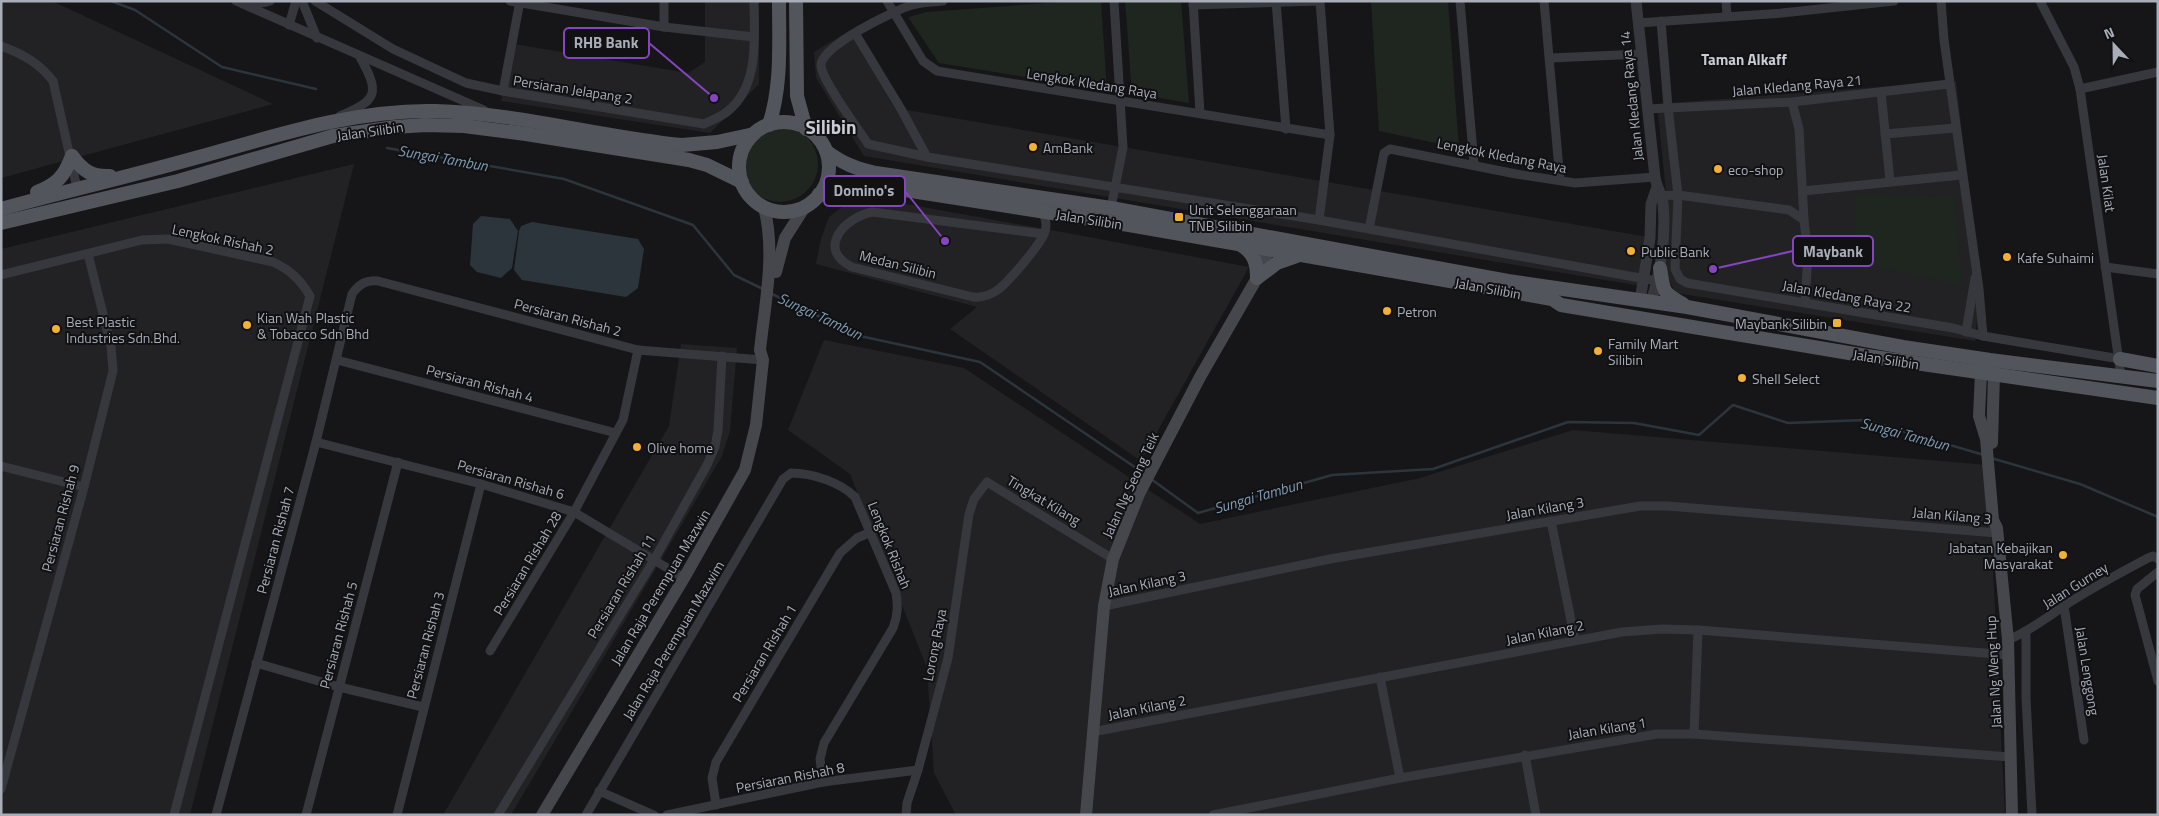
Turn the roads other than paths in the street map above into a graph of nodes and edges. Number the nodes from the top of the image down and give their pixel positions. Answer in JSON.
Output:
{"nodes":[{"id":1,"x":236,"y":1,"type":"edge"},
{"id":2,"x":270,"y":1,"type":"edge"},
{"id":3,"x":296,"y":1,"type":"edge"},
{"id":4,"x":302,"y":1,"type":"edge"},
{"id":5,"x":315,"y":1,"type":"edge"},
{"id":6,"x":664,"y":1,"type":"edge"},
{"id":7,"x":754,"y":1,"type":"edge"},
{"id":8,"x":779,"y":1,"type":"edge"},
{"id":9,"x":796,"y":1,"type":"edge"},
{"id":10,"x":887,"y":1,"type":"edge"},
{"id":11,"x":943,"y":1,"type":"edge"},
{"id":12,"x":1114,"y":1,"type":"edge"},
{"id":13,"x":1460,"y":1,"type":"edge"},
{"id":14,"x":1544,"y":1,"type":"edge"},
{"id":15,"x":1636,"y":1,"type":"edge"},
{"id":16,"x":1726,"y":1,"type":"edge"},
{"id":17,"x":1894,"y":1,"type":"edge"},
{"id":18,"x":1941,"y":1,"type":"edge"},
{"id":19,"x":2040,"y":1,"type":"edge"},
{"id":20,"x":516,"y":2,"type":"edge"},
{"id":21,"x":1276,"y":2,"type":"edge"},
{"id":22,"x":1193,"y":3,"type":"edge"},
{"id":23,"x":247,"y":6,"type":"junction"},
{"id":24,"x":893,"y":11,"type":"junction"},
{"id":25,"x":1727,"y":16,"type":"junction"},
{"id":26,"x":1661,"y":21,"type":"junction"},
{"id":27,"x":1638,"y":23,"type":"junction"},
{"id":28,"x":290,"y":25,"type":"junction"},
{"id":29,"x":664,"y":27,"type":"junction"},
{"id":30,"x":855,"y":33,"type":"junction"},
{"id":31,"x":754,"y":37,"type":"junction"},
{"id":32,"x":318,"y":38,"type":"junction"},
{"id":33,"x":1,"y":46,"type":"edge"},
{"id":34,"x":1641,"y":54,"type":"junction"},
{"id":35,"x":360,"y":57,"type":"junction"},
{"id":36,"x":1550,"y":58,"type":"junction"},
{"id":37,"x":2158,"y":72,"type":"edge"},
{"id":38,"x":1949,"y":84,"type":"junction"},
{"id":39,"x":2080,"y":89,"type":"junction"},
{"id":40,"x":504,"y":91,"type":"junction"},
{"id":41,"x":1881,"y":92,"type":"junction"},
{"id":42,"x":1120,"y":101,"type":"junction"},
{"id":43,"x":1792,"y":102,"type":"junction"},
{"id":44,"x":1668,"y":107,"type":"junction"},
{"id":45,"x":1647,"y":109,"type":"junction"},
{"id":46,"x":1200,"y":113,"type":"junction"},
{"id":47,"x":502,"y":118,"type":"junction"},
{"id":48,"x":325,"y":124,"type":"junction"},
{"id":49,"x":769,"y":125,"type":"junction"},
{"id":50,"x":1955,"y":128,"type":"junction"},
{"id":51,"x":806,"y":129,"type":"junction"},
{"id":52,"x":1286,"y":129,"type":"junction"},
{"id":53,"x":754,"y":134,"type":"junction"},
{"id":54,"x":1885,"y":134,"type":"junction"},
{"id":55,"x":1330,"y":135,"type":"junction"},
{"id":56,"x":826,"y":151,"type":"junction"},
{"id":57,"x":72,"y":156,"type":"junction"},
{"id":58,"x":927,"y":157,"type":"junction"},
{"id":59,"x":1474,"y":164,"type":"junction"},
{"id":60,"x":1961,"y":175,"type":"junction"},
{"id":61,"x":130,"y":176,"type":"junction"},
{"id":62,"x":178,"y":180,"type":"junction"},
{"id":63,"x":1560,"y":180,"type":"junction"},
{"id":64,"x":1890,"y":181,"type":"junction"},
{"id":65,"x":742,"y":182,"type":"junction"},
{"id":66,"x":77,"y":188,"type":"junction"},
{"id":67,"x":1116,"y":189,"type":"junction"},
{"id":68,"x":1656,"y":189,"type":"junction"},
{"id":69,"x":1803,"y":193,"type":"junction"},
{"id":70,"x":819,"y":194,"type":"junction"},
{"id":71,"x":1678,"y":195,"type":"junction"},
{"id":72,"x":1029,"y":196,"type":"junction"},
{"id":73,"x":806,"y":205,"type":"junction"},
{"id":74,"x":764,"y":207,"type":"junction"},
{"id":75,"x":1,"y":208,"type":"edge"},
{"id":76,"x":1111,"y":208,"type":"junction"},
{"id":77,"x":1788,"y":210,"type":"junction"},
{"id":78,"x":1050,"y":215,"type":"junction"},
{"id":79,"x":1319,"y":220,"type":"junction"},
{"id":80,"x":1804,"y":220,"type":"junction"},
{"id":81,"x":1,"y":223,"type":"edge"},
{"id":82,"x":1129,"y":225,"type":"junction"},
{"id":83,"x":1368,"y":229,"type":"junction"},
{"id":84,"x":1044,"y":234,"type":"junction"},
{"id":85,"x":1253,"y":234,"type":"junction"},
{"id":86,"x":1241,"y":245,"type":"junction"},
{"id":87,"x":1268,"y":250,"type":"junction"},
{"id":88,"x":88,"y":254,"type":"junction"},
{"id":89,"x":1300,"y":255,"type":"junction"},
{"id":90,"x":773,"y":262,"type":"junction"},
{"id":91,"x":2105,"y":268,"type":"junction"},
{"id":92,"x":1659,"y":274,"type":"junction"},
{"id":93,"x":2158,"y":274,"type":"edge"},
{"id":94,"x":1,"y":275,"type":"edge"},
{"id":95,"x":1257,"y":278,"type":"junction"},
{"id":96,"x":1643,"y":278,"type":"junction"},
{"id":97,"x":1976,"y":278,"type":"junction"},
{"id":98,"x":370,"y":281,"type":"joint"},
{"id":99,"x":310,"y":296,"type":"joint"},
{"id":100,"x":1552,"y":299,"type":"junction"},
{"id":101,"x":1805,"y":302,"type":"junction"},
{"id":102,"x":1645,"y":304,"type":"junction"},
{"id":103,"x":1687,"y":307,"type":"junction"},
{"id":104,"x":1966,"y":332,"type":"junction"},
{"id":105,"x":1983,"y":336,"type":"junction"},
{"id":106,"x":1763,"y":338,"type":"junction"},
{"id":107,"x":638,"y":350,"type":"junction"},
{"id":108,"x":722,"y":356,"type":"junction"},
{"id":109,"x":337,"y":360,"type":"junction"},
{"id":110,"x":763,"y":360,"type":"junction"},
{"id":111,"x":1990,"y":360,"type":"junction"},
{"id":112,"x":2120,"y":360,"type":"junction"},
{"id":113,"x":2158,"y":366,"type":"edge"},
{"id":114,"x":1988,"y":374,"type":"junction"},
{"id":115,"x":2121,"y":376,"type":"junction"},
{"id":116,"x":2158,"y":381,"type":"edge"},
{"id":117,"x":2156,"y":398,"type":"edge"},
{"id":118,"x":616,"y":433,"type":"junction"},
{"id":119,"x":316,"y":442,"type":"junction"},
{"id":120,"x":398,"y":462,"type":"junction"},
{"id":121,"x":1,"y":466,"type":"edge"},
{"id":122,"x":784,"y":479,"type":"joint"},
{"id":123,"x":987,"y":482,"type":"joint"},
{"id":124,"x":481,"y":484,"type":"junction"},
{"id":125,"x":84,"y":487,"type":"junction"},
{"id":126,"x":574,"y":512,"type":"junction"},
{"id":127,"x":1551,"y":521,"type":"junction"},
{"id":128,"x":1997,"y":530,"type":"junction"},
{"id":129,"x":871,"y":532,"type":"junction"},
{"id":130,"x":1113,"y":558,"type":"junction"},
{"id":131,"x":2158,"y":559,"type":"edge"},
{"id":132,"x":654,"y":560,"type":"junction"},
{"id":133,"x":2158,"y":572,"type":"edge"},
{"id":134,"x":684,"y":578,"type":"junction"},
{"id":135,"x":1104,"y":606,"type":"junction"},
{"id":136,"x":2064,"y":606,"type":"junction"},
{"id":137,"x":1698,"y":630,"type":"junction"},
{"id":138,"x":2026,"y":632,"type":"junction"},
{"id":139,"x":1575,"y":640,"type":"junction"},
{"id":140,"x":2008,"y":640,"type":"junction"},
{"id":141,"x":490,"y":651,"type":"dead end"},
{"id":142,"x":2009,"y":655,"type":"junction"},
{"id":143,"x":256,"y":662,"type":"junction"},
{"id":144,"x":1380,"y":677,"type":"junction"},
{"id":145,"x":2158,"y":681,"type":"edge"},
{"id":146,"x":338,"y":687,"type":"junction"},
{"id":147,"x":423,"y":707,"type":"junction"},
{"id":148,"x":1092,"y":732,"type":"junction"},
{"id":149,"x":1694,"y":734,"type":"junction"},
{"id":150,"x":2084,"y":740,"type":"dead end"},
{"id":151,"x":1525,"y":755,"type":"junction"},
{"id":152,"x":2011,"y":757,"type":"junction"},
{"id":153,"x":918,"y":770,"type":"junction"},
{"id":154,"x":1400,"y":778,"type":"junction"},
{"id":155,"x":823,"y":782,"type":"junction"},
{"id":156,"x":1,"y":789,"type":"edge"},
{"id":157,"x":599,"y":791,"type":"junction"},
{"id":158,"x":716,"y":805,"type":"junction"},
{"id":159,"x":174,"y":815,"type":"edge"},
{"id":160,"x":216,"y":815,"type":"edge"},
{"id":161,"x":306,"y":815,"type":"edge"},
{"id":162,"x":397,"y":815,"type":"edge"},
{"id":163,"x":498,"y":815,"type":"edge"},
{"id":164,"x":542,"y":815,"type":"edge"},
{"id":165,"x":586,"y":815,"type":"edge"},
{"id":166,"x":654,"y":815,"type":"edge"},
{"id":167,"x":667,"y":815,"type":"edge"},
{"id":168,"x":906,"y":815,"type":"edge"},
{"id":169,"x":1086,"y":815,"type":"edge"},
{"id":170,"x":1213,"y":815,"type":"edge"},
{"id":171,"x":1536,"y":815,"type":"edge"},
{"id":172,"x":2012,"y":815,"type":"edge"},
{"id":173,"x":2032,"y":815,"type":"edge"}],
"edges":[{"from":1,"to":23,"type":"street","name":"Jalan Silibin"},
{"from":2,"to":23,"type":"street"},
{"from":3,"to":28,"type":"street"},
{"from":4,"to":32,"type":"street"},
{"from":5,"to":40,"type":"street","name":"Persiaran Jelapang 2"},
{"from":6,"to":29,"type":"street"},
{"from":7,"to":31,"type":"street","name":"Persiaran Jelapang 2"},
{"from":8,"to":49,"type":"main road"},
{"from":9,"to":51,"type":"main road"},
{"from":10,"to":24,"type":"street","name":"Lengkok Kledang Raya"},
{"from":11,"to":24,"type":"street"},
{"from":12,"to":42,"type":"street"},
{"from":13,"to":59,"type":"street"},
{"from":14,"to":36,"type":"street"},
{"from":15,"to":27,"type":"street","name":"Jalan Kledang Raya 14"},
{"from":16,"to":25,"type":"street"},
{"from":17,"to":25,"type":"street"},
{"from":18,"to":38,"type":"street"},
{"from":19,"to":39,"type":"street","name":"Jalan Kilat"},
{"from":20,"to":29,"type":"street"},
{"from":20,"to":40,"type":"street"},
{"from":21,"to":22,"type":"street"},
{"from":21,"to":52,"type":"street"},
{"from":21,"to":55,"type":"street"},
{"from":22,"to":46,"type":"street"},
{"from":23,"to":28,"type":"street","name":"Jalan Silibin"},
{"from":24,"to":30,"type":"street"},
{"from":24,"to":42,"type":"street","name":"Lengkok Kledang Raya"},
{"from":25,"to":26,"type":"street"},
{"from":26,"to":27,"type":"street"},
{"from":26,"to":44,"type":"street"},
{"from":27,"to":34,"type":"street","name":"Jalan Kledang Raya 14"},
{"from":28,"to":32,"type":"street","name":"Jalan Silibin"},
{"from":29,"to":31,"type":"street"},
{"from":30,"to":58,"type":"street"},
{"from":30,"to":58,"type":"street"},
{"from":31,"to":40,"type":"street","name":"Persiaran Jelapang 2"},
{"from":32,"to":35,"type":"street","name":"Jalan Silibin"},
{"from":33,"to":57,"type":"street"},
{"from":34,"to":36,"type":"street"},
{"from":34,"to":45,"type":"street","name":"Jalan Kledang Raya 14"},
{"from":35,"to":47,"type":"street","name":"Jalan Silibin"},
{"from":35,"to":48,"type":"street"},
{"from":36,"to":63,"type":"street"},
{"from":37,"to":39,"type":"street"},
{"from":38,"to":41,"type":"street","name":"Jalan Kledang Raya 21"},
{"from":38,"to":50,"type":"street"},
{"from":39,"to":91,"type":"street","name":"Jalan Kilat"},
{"from":41,"to":43,"type":"street","name":"Jalan Kledang Raya 21"},
{"from":41,"to":54,"type":"street"},
{"from":42,"to":46,"type":"street","name":"Lengkok Kledang Raya"},
{"from":42,"to":67,"type":"street"},
{"from":43,"to":44,"type":"street","name":"Jalan Kledang Raya 21"},
{"from":43,"to":69,"type":"street"},
{"from":44,"to":45,"type":"street","name":"Jalan Kledang Raya 21"},
{"from":44,"to":71,"type":"street"},
{"from":45,"to":68,"type":"street","name":"Jalan Kledang Raya 14"},
{"from":46,"to":52,"type":"street","name":"Lengkok Kledang Raya"},
{"from":47,"to":48,"type":"main road","name":"Jalan Silibin"},
{"from":47,"to":53,"type":"main road","name":"Jalan Silibin"},
{"from":48,"to":61,"type":"main road","name":"Jalan Silibin"},
{"from":49,"to":51,"type":"main road"},
{"from":49,"to":53,"type":"main road"},
{"from":50,"to":54,"type":"street"},
{"from":50,"to":60,"type":"street"},
{"from":51,"to":56,"type":"main road"},
{"from":52,"to":55,"type":"street","name":"Lengkok Kledang Raya"},
{"from":53,"to":65,"type":"main road"},
{"from":54,"to":64,"type":"street"},
{"from":55,"to":79,"type":"street"},
{"from":56,"to":70,"type":"main road"},
{"from":56,"to":72,"type":"main road","name":"Jalan Silibin"},
{"from":57,"to":61,"type":"main road"},
{"from":57,"to":66,"type":"street"},
{"from":57,"to":75,"type":"main road"},
{"from":58,"to":67,"type":"street"},
{"from":59,"to":63,"type":"street","name":"Lengkok Kledang Raya"},
{"from":59,"to":83,"type":"street","name":"Lengkok Kledang Raya"},
{"from":60,"to":64,"type":"street"},
{"from":60,"to":97,"type":"street"},
{"from":61,"to":66,"type":"main road","name":"Jalan Silibin"},
{"from":62,"to":65,"type":"main road","name":"Jalan Silibin"},
{"from":62,"to":66,"type":"main road"},
{"from":62,"to":81,"type":"main road","name":"Jalan Silibin"},
{"from":63,"to":68,"type":"street","name":"Lengkok Kledang Raya"},
{"from":64,"to":69,"type":"street"},
{"from":65,"to":74,"type":"main road"},
{"from":66,"to":75,"type":"main road","name":"Jalan Silibin"},
{"from":66,"to":81,"type":"main road"},
{"from":67,"to":76,"type":"street"},
{"from":67,"to":79,"type":"street"},
{"from":68,"to":71,"type":"street","name":"Lengkok Kledang Raya"},
{"from":68,"to":92,"type":"street","name":"Jalan Kledang Raya 14"},
{"from":68,"to":96,"type":"street","name":"Jalan Kledang Raya 14"},
{"from":69,"to":77,"type":"street"},
{"from":69,"to":80,"type":"street"},
{"from":70,"to":73,"type":"main road"},
{"from":70,"to":78,"type":"main road","name":"Jalan Silibin"},
{"from":71,"to":77,"type":"street","name":"Lengkok Kledang Raya"},
{"from":71,"to":101,"type":"street","name":"Jalan Kledang Raya 22"},
{"from":72,"to":76,"type":"main road","name":"Jalan Silibin"},
{"from":72,"to":78,"type":"main road"},
{"from":73,"to":74,"type":"main road"},
{"from":73,"to":90,"type":"main road","name":"Jalan Raja Perempuan Mazwin"},
{"from":74,"to":90,"type":"main road","name":"Jalan Raja Perempuan Mazwin"},
{"from":76,"to":78,"type":"main road"},
{"from":76,"to":82,"type":"main road"},
{"from":76,"to":85,"type":"main road","name":"Jalan Silibin"},
{"from":77,"to":80,"type":"street"},
{"from":78,"to":82,"type":"main road","name":"Jalan Silibin"},
{"from":78,"to":84,"type":"street","name":"Medan Silibin"},
{"from":79,"to":83,"type":"street"},
{"from":80,"to":101,"type":"street"},
{"from":82,"to":86,"type":"main road","name":"Jalan Silibin"},
{"from":83,"to":96,"type":"street"},
{"from":84,"to":84,"type":"street","name":"Medan Silibin"},
{"from":85,"to":87,"type":"main road"},
{"from":85,"to":102,"type":"main road","name":"Jalan Silibin"},
{"from":86,"to":87,"type":"main road","name":"Jalan Silibin"},
{"from":86,"to":95,"type":"main road"},
{"from":87,"to":89,"type":"main road","name":"Jalan Silibin"},
{"from":87,"to":95,"type":"main road","name":"Jalan Ng Seong Teik"},
{"from":88,"to":94,"type":"street","name":"Lengkok Rishah 2"},
{"from":88,"to":99,"type":"street","name":"Lengkok Rishah 2"},
{"from":88,"to":125,"type":"street","name":"Persiaran Rishah 9"},
{"from":89,"to":95,"type":"main road"},
{"from":89,"to":100,"type":"main road","name":"Jalan Silibin"},
{"from":90,"to":110,"type":"main road","name":"Jalan Raja Perempuan Mazwin"},
{"from":91,"to":93,"type":"street"},
{"from":91,"to":112,"type":"street","name":"Jalan Kilat"},
{"from":92,"to":96,"type":"street"},
{"from":92,"to":102,"type":"street","name":"Jalan Kledang Raya 14"},
{"from":92,"to":103,"type":"main road"},
{"from":95,"to":130,"type":"main road","name":"Jalan Ng Seong Teik"},
{"from":96,"to":102,"type":"street","name":"Jalan Kledang Raya 14"},
{"from":97,"to":104,"type":"street"},
{"from":97,"to":105,"type":"street"},
{"from":98,"to":107,"type":"street","name":"Persiaran Rishah 2"},
{"from":98,"to":109,"type":"street","name":"Persiaran Rishah 7"},
{"from":99,"to":159,"type":"street","name":"Persiaran Rishah 7"},
{"from":100,"to":102,"type":"main road"},
{"from":100,"to":106,"type":"main road","name":"Jalan Silibin"},
{"from":101,"to":104,"type":"street","name":"Jalan Kledang Raya 22"},
{"from":102,"to":103,"type":"main road","name":"Jalan Silibin"},
{"from":102,"to":106,"type":"main road"},
{"from":103,"to":111,"type":"main road","name":"Jalan Silibin"},
{"from":104,"to":105,"type":"street","name":"Jalan Kledang Raya 22"},
{"from":105,"to":112,"type":"street","name":"Jalan Kledang Raya 22"},
{"from":106,"to":114,"type":"main road","name":"Jalan Silibin"},
{"from":107,"to":108,"type":"street","name":"Persiaran Rishah 2"},
{"from":107,"to":118,"type":"street","name":"Persiaran Rishah 28"},
{"from":108,"to":110,"type":"street","name":"Persiaran Rishah 2"},
{"from":108,"to":132,"type":"street","name":"Persiaran Rishah 11"},
{"from":109,"to":118,"type":"street","name":"Persiaran Rishah 4"},
{"from":109,"to":119,"type":"street","name":"Persiaran Rishah 7"},
{"from":110,"to":134,"type":"main road","name":"Jalan Raja Perempuan Mazwin"},
{"from":111,"to":114,"type":"main road"},
{"from":111,"to":115,"type":"main road","name":"Jalan Silibin"},
{"from":112,"to":113,"type":"main road"},
{"from":112,"to":115,"type":"street","name":"Jalan Kilat"},
{"from":114,"to":117,"type":"main road","name":"Jalan Silibin"},
{"from":114,"to":128,"type":"main road","name":"Jalan Ng Weng Hup"},
{"from":115,"to":116,"type":"main road","name":"Jalan Silibin"},
{"from":115,"to":117,"type":"main road"},
{"from":118,"to":126,"type":"street","name":"Persiaran Rishah 28"},
{"from":119,"to":120,"type":"street","name":"Persiaran Rishah 6"},
{"from":119,"to":143,"type":"street","name":"Persiaran Rishah 7"},
{"from":120,"to":124,"type":"street","name":"Persiaran Rishah 6"},
{"from":120,"to":146,"type":"street","name":"Persiaran Rishah 5"},
{"from":121,"to":125,"type":"street"},
{"from":122,"to":129,"type":"street","name":"Lengkok Rishah"},
{"from":122,"to":157,"type":"street","name":"Jalan Raja Perempuan Mazwim"},
{"from":123,"to":130,"type":"street","name":"Tingkat Kilang"},
{"from":123,"to":153,"type":"street","name":"Lorong Raya"},
{"from":124,"to":126,"type":"street","name":"Persiaran Rishah 6"},
{"from":124,"to":147,"type":"street","name":"Persiaran Rishah 3"},
{"from":125,"to":156,"type":"street","name":"Persiaran Rishah 9"},
{"from":126,"to":132,"type":"street","name":"Persiaran Rishah 6"},
{"from":126,"to":141,"type":"street","name":"Persiaran Rishah 28"},
{"from":127,"to":128,"type":"street","name":"Jalan Kilang 3"},
{"from":127,"to":135,"type":"street","name":"Jalan Kilang 3"},
{"from":127,"to":139,"type":"street"},
{"from":128,"to":140,"type":"main road","name":"Jalan Ng Weng Hup"},
{"from":129,"to":155,"type":"street","name":"Lengkok Rishah"},
{"from":129,"to":158,"type":"street","name":"Persiaran Rishah 1"},
{"from":130,"to":135,"type":"main road","name":"Jalan Ng Seong Teik"},
{"from":131,"to":136,"type":"street","name":"Jalan Gurney"},
{"from":132,"to":134,"type":"street","name":"Persiaran Rishah 6"},
{"from":132,"to":163,"type":"street","name":"Persiaran Rishah 11"},
{"from":133,"to":145,"type":"street"},
{"from":134,"to":164,"type":"main road","name":"Jalan Raja Perempuan Mazwin"},
{"from":135,"to":148,"type":"main road","name":"Jalan Ng Seong Teik"},
{"from":136,"to":138,"type":"street","name":"Jalan Gurney"},
{"from":136,"to":150,"type":"street","name":"Jalan Lenggong"},
{"from":137,"to":139,"type":"street","name":"Jalan Kilang 2"},
{"from":137,"to":142,"type":"street","name":"Jalan Kilang 2"},
{"from":137,"to":149,"type":"street"},
{"from":138,"to":140,"type":"street","name":"Jalan Gurney"},
{"from":138,"to":173,"type":"street"},
{"from":139,"to":144,"type":"street","name":"Jalan Kilang 2"},
{"from":140,"to":142,"type":"main road","name":"Jalan Ng Weng Hup"},
{"from":142,"to":152,"type":"main road","name":"Jalan Ng Weng Hup"},
{"from":143,"to":146,"type":"street"},
{"from":143,"to":160,"type":"street","name":"Persiaran Rishah 7"},
{"from":144,"to":148,"type":"street","name":"Jalan Kilang 2"},
{"from":144,"to":154,"type":"street"},
{"from":146,"to":147,"type":"street"},
{"from":146,"to":161,"type":"street","name":"Persiaran Rishah 5"},
{"from":147,"to":162,"type":"street","name":"Persiaran Rishah 3"},
{"from":148,"to":169,"type":"main road","name":"Jalan Ng Seong Teik"},
{"from":149,"to":151,"type":"street","name":"Jalan Kilang 1"},
{"from":149,"to":152,"type":"street","name":"Jalan Kilang 1"},
{"from":151,"to":154,"type":"street","name":"Jalan Kilang 1"},
{"from":151,"to":171,"type":"street"},
{"from":152,"to":172,"type":"main road","name":"Jalan Ng Weng Hup"},
{"from":153,"to":155,"type":"street","name":"Persiaran Rishah 8"},
{"from":153,"to":168,"type":"street","name":"Lorong Raya"},
{"from":154,"to":170,"type":"street","name":"Jalan Kilang 1"},
{"from":155,"to":158,"type":"street","name":"Persiaran Rishah 8"},
{"from":157,"to":165,"type":"street","name":"Jalan Raja Perempuan Mazwim"},
{"from":157,"to":166,"type":"street"},
{"from":158,"to":167,"type":"street","name":"Persiaran Rishah 8"}]}
